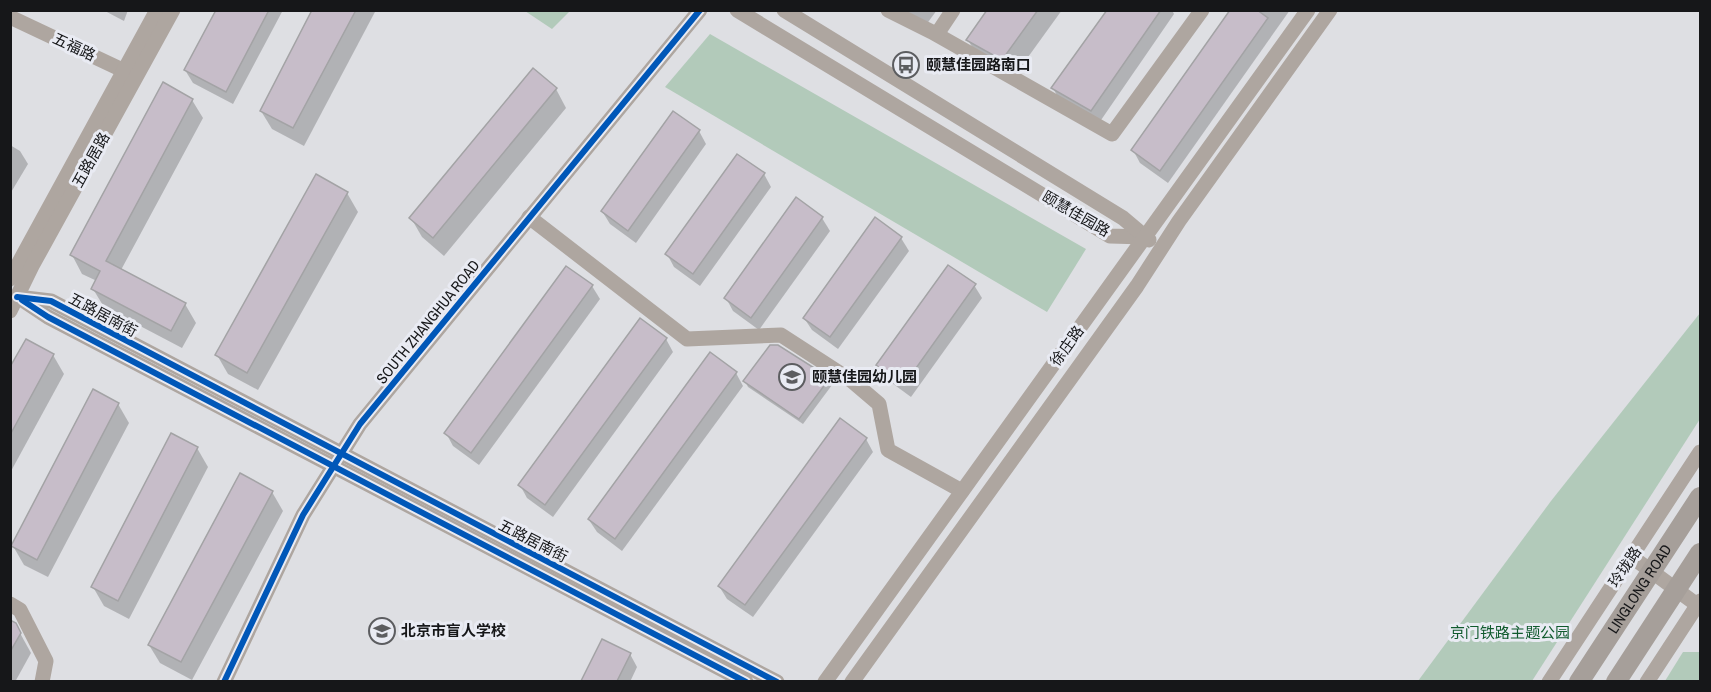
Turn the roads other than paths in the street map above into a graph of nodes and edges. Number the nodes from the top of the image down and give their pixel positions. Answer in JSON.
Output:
{"nodes":[{"id":1,"x":157,"y":10,"type":"edge"},
{"id":2,"x":173,"y":10,"type":"edge"},
{"id":3,"x":700,"y":10,"type":"edge"},
{"id":4,"x":737,"y":10,"type":"edge"},
{"id":5,"x":784,"y":10,"type":"edge"},
{"id":6,"x":888,"y":10,"type":"edge"},
{"id":7,"x":953,"y":10,"type":"edge"},
{"id":8,"x":1202,"y":10,"type":"edge"},
{"id":9,"x":1308,"y":10,"type":"edge"},
{"id":10,"x":1330,"y":10,"type":"edge"},
{"id":11,"x":10,"y":18,"type":"edge"},
{"id":12,"x":937,"y":34,"type":"junction"},
{"id":13,"x":130,"y":74,"type":"junction"},
{"id":14,"x":529,"y":217,"type":"junction"},
{"id":15,"x":1145,"y":237,"type":"junction"},
{"id":16,"x":1162,"y":248,"type":"junction"},
{"id":17,"x":10,"y":279,"type":"edge"},
{"id":18,"x":14,"y":295,"type":"edge"},
{"id":19,"x":10,"y":311,"type":"edge"},
{"id":20,"x":1701,"y":452,"type":"edge"},
{"id":21,"x":340,"y":453,"type":"junction"},
{"id":22,"x":962,"y":491,"type":"junction"},
{"id":23,"x":1701,"y":497,"type":"edge"},
{"id":24,"x":1701,"y":553,"type":"edge"},
{"id":25,"x":1632,"y":557,"type":"junction"},
{"id":26,"x":1652,"y":571,"type":"junction"},
{"id":27,"x":1677,"y":590,"type":"junction"},
{"id":28,"x":10,"y":604,"type":"edge"},
{"id":29,"x":1700,"y":604,"type":"edge"},
{"id":30,"x":42,"y":681,"type":"edge"},
{"id":31,"x":224,"y":681,"type":"edge"},
{"id":32,"x":746,"y":681,"type":"edge"},
{"id":33,"x":777,"y":681,"type":"edge"},
{"id":34,"x":825,"y":681,"type":"edge"},
{"id":35,"x":852,"y":681,"type":"edge"},
{"id":36,"x":1549,"y":681,"type":"edge"},
{"id":37,"x":1579,"y":681,"type":"edge"},
{"id":38,"x":1616,"y":681,"type":"edge"},
{"id":39,"x":1647,"y":681,"type":"edge"}],
"edges":[{"from":1,"to":13,"type":"street","name":"五路居路"},
{"from":2,"to":13,"type":"street","name":"五路居路"},
{"from":3,"to":14,"type":"street","name":"SOUTH ZHANGHUA ROAD"},
{"from":4,"to":15,"type":"street","name":"颐慧佳园路"},
{"from":5,"to":15,"type":"street","name":"颐慧佳园路"},
{"from":6,"to":12,"type":"street"},
{"from":7,"to":12,"type":"street"},
{"from":8,"to":12,"type":"street"},
{"from":9,"to":15,"type":"street","name":"徐庄路"},
{"from":10,"to":16,"type":"street","name":"徐庄路"},
{"from":11,"to":13,"type":"street","name":"五福路"},
{"from":13,"to":17,"type":"street","name":"五路居路"},
{"from":13,"to":18,"type":"street","name":"五路居路"},
{"from":14,"to":21,"type":"street","name":"SOUTH ZHANGHUA ROAD"},
{"from":14,"to":22,"type":"street"},
{"from":15,"to":16,"type":"street"},
{"from":15,"to":22,"type":"street","name":"徐庄路"},
{"from":16,"to":35,"type":"street","name":"徐庄路"},
{"from":18,"to":19,"type":"street","name":"五路居路"},
{"from":18,"to":21,"type":"street","name":"五路居南街"},
{"from":18,"to":32,"type":"street","name":"五路居南街"},
{"from":20,"to":25,"type":"street","name":"玲珑路"},
{"from":21,"to":31,"type":"street","name":"SOUTH ZHANGHUA ROAD"},
{"from":21,"to":33,"type":"street","name":"五路居南街"},
{"from":22,"to":34,"type":"street","name":"徐庄路"},
{"from":23,"to":26,"type":"main road","name":"LINGLONG ROAD"},
{"from":24,"to":27,"type":"main road","name":"LINGLONG ROAD"},
{"from":25,"to":26,"type":"street"},
{"from":25,"to":36,"type":"street","name":"玲珑路"},
{"from":26,"to":27,"type":"street"},
{"from":26,"to":37,"type":"main road","name":"LINGLONG ROAD"},
{"from":27,"to":29,"type":"street"},
{"from":27,"to":38,"type":"main road","name":"LINGLONG ROAD"},
{"from":28,"to":30,"type":"street"},
{"from":29,"to":39,"type":"street"}]}
